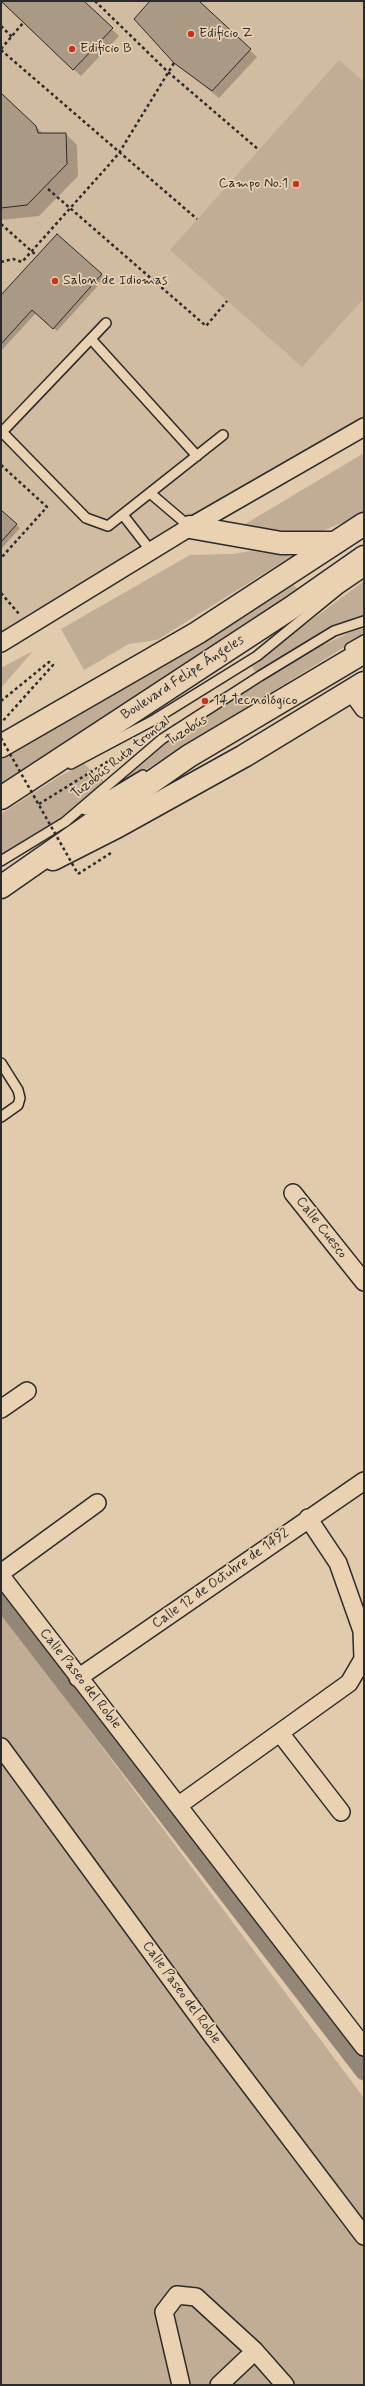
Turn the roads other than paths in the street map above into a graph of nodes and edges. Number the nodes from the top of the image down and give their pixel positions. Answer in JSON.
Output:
{"nodes":[{"id":1,"x":106,"y":323,"type":"dead end"},
{"id":2,"x":91,"y":339,"type":"junction"},
{"id":3,"x":364,"y":427,"type":"edge"},
{"id":4,"x":223,"y":435,"type":"dead end"},
{"id":5,"x":197,"y":456,"type":"junction"},
{"id":6,"x":150,"y":493,"type":"junction"},
{"id":7,"x":123,"y":514,"type":"junction"},
{"id":8,"x":364,"y":524,"type":"edge"},
{"id":9,"x":190,"y":527,"type":"junction"},
{"id":10,"x":335,"y":543,"type":"junction"},
{"id":11,"x":152,"y":551,"type":"junction"},
{"id":12,"x":364,"y":557,"type":"edge"},
{"id":13,"x":364,"y":572,"type":"edge"},
{"id":14,"x":364,"y":621,"type":"edge"},
{"id":15,"x":364,"y":640,"type":"edge"},
{"id":16,"x":1,"y":643,"type":"edge"},
{"id":17,"x":354,"y":652,"type":"edge"},
{"id":18,"x":358,"y":687,"type":"edge"},
{"id":19,"x":278,"y":691,"type":"dead end"},
{"id":20,"x":364,"y":709,"type":"edge"},
{"id":21,"x":1,"y":746,"type":"edge"},
{"id":22,"x":1,"y":798,"type":"edge"},
{"id":23,"x":1,"y":807,"type":"edge"},
{"id":24,"x":65,"y":822,"type":"junction"},
{"id":25,"x":5,"y":876,"type":"edge"},
{"id":26,"x":1,"y":1063,"type":"edge"},
{"id":27,"x":1,"y":1117,"type":"edge"},
{"id":28,"x":293,"y":1192,"type":"dead end"},
{"id":29,"x":364,"y":1282,"type":"edge"},
{"id":30,"x":27,"y":1391,"type":"dead end"},
{"id":31,"x":1,"y":1409,"type":"edge"},
{"id":32,"x":364,"y":1481,"type":"edge"},
{"id":33,"x":97,"y":1503,"type":"dead end"},
{"id":34,"x":308,"y":1518,"type":"junction"},
{"id":35,"x":1,"y":1573,"type":"edge"},
{"id":36,"x":1,"y":1576,"type":"edge"},
{"id":37,"x":78,"y":1678,"type":"junction"},
{"id":38,"x":280,"y":1733,"type":"junction"},
{"id":39,"x":1,"y":1747,"type":"edge"},
{"id":40,"x":179,"y":1806,"type":"junction"},
{"id":41,"x":341,"y":1812,"type":"dead end"},
{"id":42,"x":364,"y":2047,"type":"edge"},
{"id":43,"x":364,"y":2236,"type":"edge"},
{"id":44,"x":255,"y":2351,"type":"junction"},
{"id":45,"x":181,"y":2385,"type":"edge"},
{"id":46,"x":219,"y":2385,"type":"edge"},
{"id":47,"x":285,"y":2385,"type":"edge"}],
"edges":[{"from":1,"to":2,"type":"lane"},
{"from":2,"to":5,"type":"lane"},
{"from":2,"to":7,"type":"lane"},
{"from":3,"to":9,"type":"street"},
{"from":4,"to":5,"type":"lane"},
{"from":5,"to":6,"type":"lane"},
{"from":6,"to":7,"type":"lane"},
{"from":6,"to":9,"type":"lane"},
{"from":7,"to":11,"type":"lane"},
{"from":8,"to":10,"type":"main road"},
{"from":9,"to":10,"type":"main road"},
{"from":9,"to":11,"type":"street"},
{"from":10,"to":21,"type":"main road"},
{"from":11,"to":16,"type":"street"},
{"from":12,"to":22,"type":"main road","name":"Boulevard Felipe Ángeles"},
{"from":13,"to":23,"type":"lane","name":"Tuzobús Ruta troncal"},
{"from":14,"to":24,"type":"lane","name":"Tuzobús Ruta troncal"},
{"from":15,"to":17,"type":"lane"},
{"from":17,"to":25,"type":"main road"},
{"from":18,"to":20,"type":"street"},
{"from":18,"to":25,"type":"main road"},
{"from":19,"to":24,"type":"lane","name":"Tuzobús"},
{"from":24,"to":25,"type":"lane","name":"Tuzobús Ruta troncal"},
{"from":26,"to":27,"type":"lane"},
{"from":28,"to":29,"type":"street","name":"Calle Cuesco"},
{"from":30,"to":31,"type":"street"},
{"from":32,"to":34,"type":"street","name":"Calle 12 de Octubre de 1492"},
{"from":33,"to":35,"type":"street"},
{"from":34,"to":37,"type":"street","name":"Calle 12 de Octubre de 1492"},
{"from":34,"to":38,"type":"street"},
{"from":36,"to":37,"type":"street","name":"Calle Paseo del Roble"},
{"from":37,"to":40,"type":"street","name":"Calle Paseo del Roble"},
{"from":38,"to":40,"type":"street"},
{"from":38,"to":41,"type":"street"},
{"from":39,"to":43,"type":"street","name":"Calle Paseo del Roble"},
{"from":40,"to":42,"type":"street","name":"Calle Paseo del Roble"},
{"from":44,"to":45,"type":"street"},
{"from":44,"to":46,"type":"street"},
{"from":44,"to":47,"type":"street"}]}
